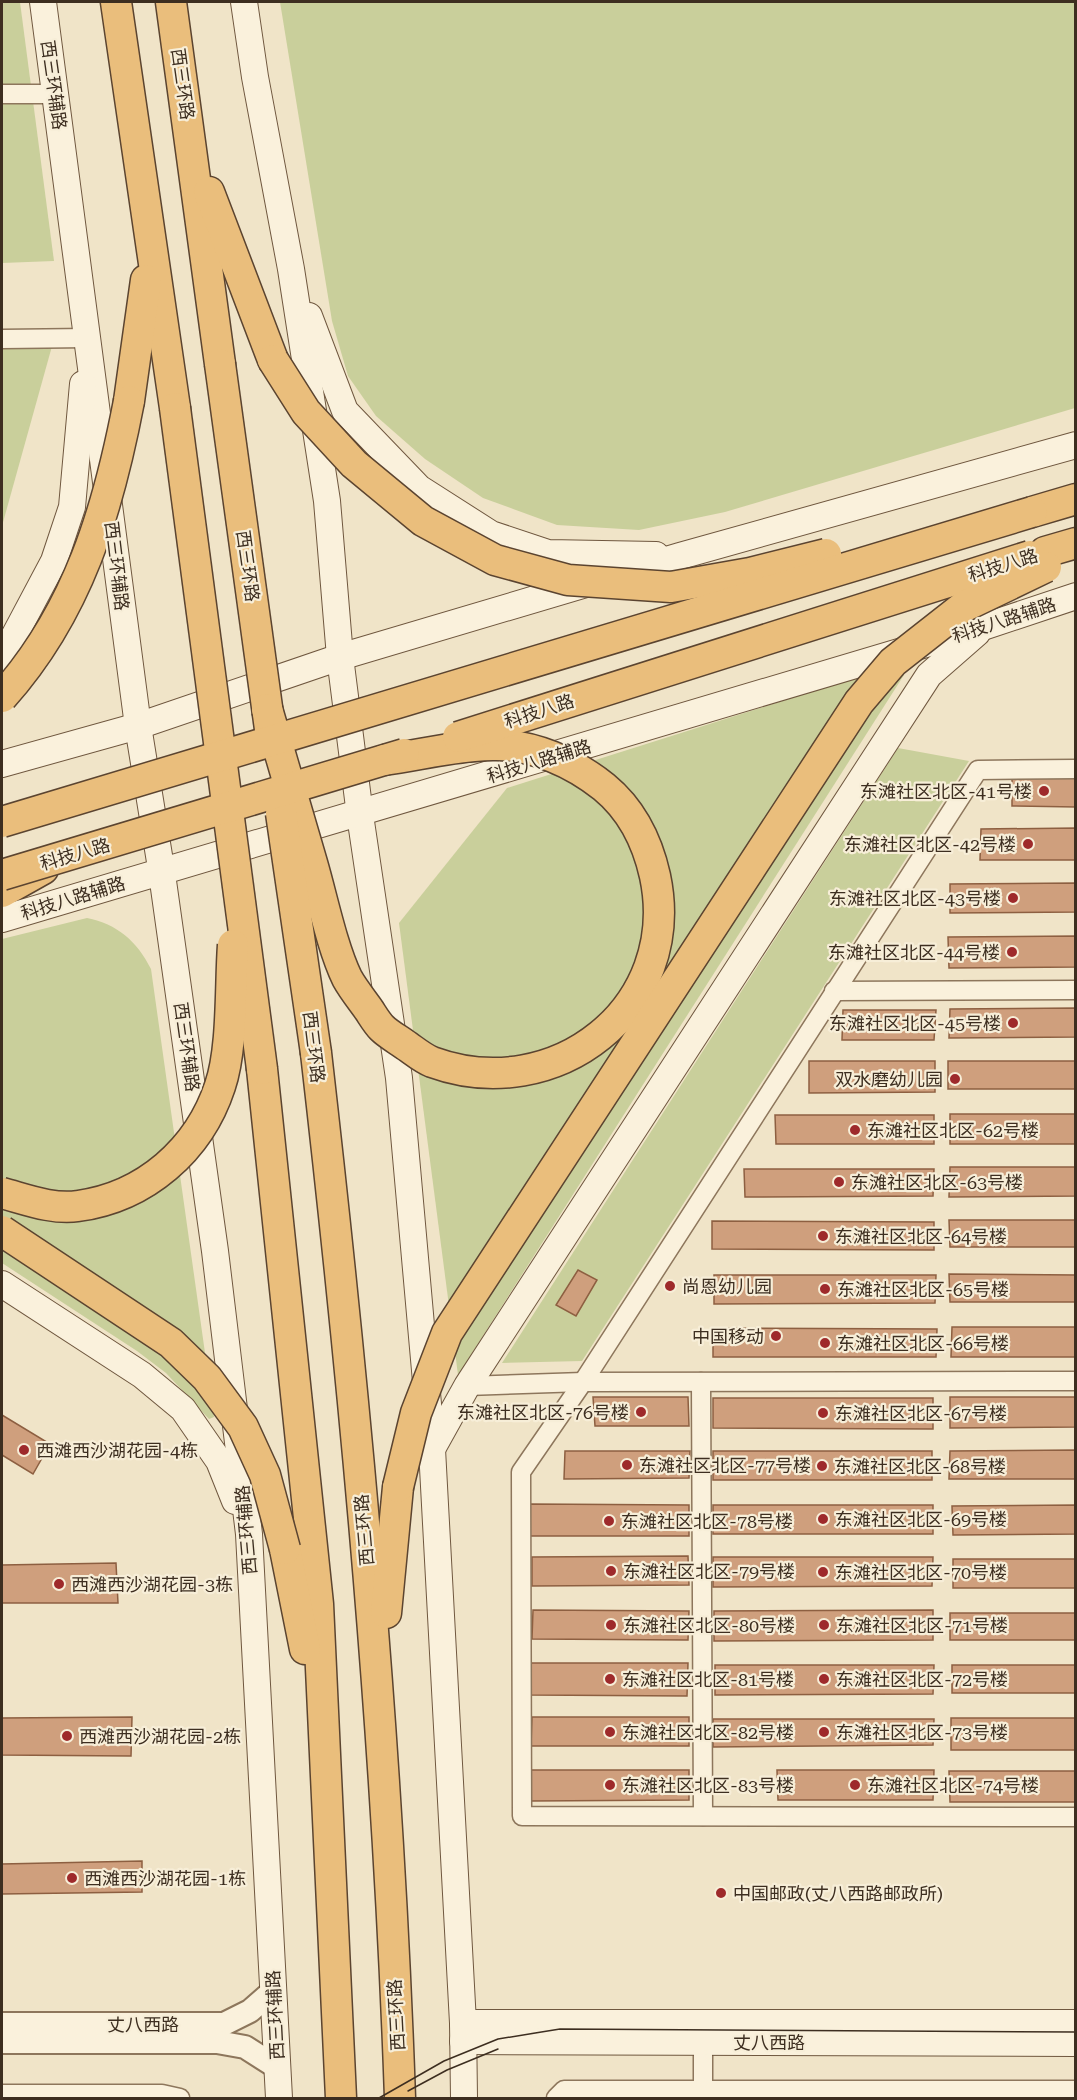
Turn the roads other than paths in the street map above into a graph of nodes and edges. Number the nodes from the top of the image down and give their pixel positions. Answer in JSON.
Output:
{"nodes":[{"id":1,"x":43,"y":2,"type":"edge"},
{"id":2,"x":116,"y":2,"type":"edge"},
{"id":3,"x":171,"y":2,"type":"edge"},
{"id":4,"x":244,"y":2,"type":"edge"},
{"id":5,"x":2,"y":94,"type":"edge"},
{"id":6,"x":55,"y":94,"type":"junction"},
{"id":7,"x":191,"y":145,"type":"junction"},
{"id":8,"x":150,"y":250,"type":"junction"},
{"id":9,"x":291,"y":269,"type":"junction"},
{"id":10,"x":88,"y":338,"type":"junction"},
{"id":11,"x":2,"y":339,"type":"edge"},
{"id":12,"x":1076,"y":445,"type":"edge"},
{"id":13,"x":1076,"y":499,"type":"edge"},
{"id":14,"x":956,"y":535,"type":"junction"},
{"id":15,"x":1076,"y":543,"type":"edge"},
{"id":16,"x":1076,"y":555,"type":"edge"},
{"id":17,"x":680,"y":556,"type":"junction"},
{"id":18,"x":1046,"y":559,"type":"junction"},
{"id":19,"x":1076,"y":596,"type":"edge"},
{"id":20,"x":983,"y":627,"type":"junction"},
{"id":21,"x":340,"y":657,"type":"junction"},
{"id":22,"x":2,"y":659,"type":"edge"},
{"id":23,"x":2,"y":697,"type":"edge"},
{"id":24,"x":267,"y":709,"type":"junction"},
{"id":25,"x":138,"y":726,"type":"junction"},
{"id":26,"x":384,"y":760,"type":"junction"},
{"id":27,"x":2,"y":764,"type":"edge"},
{"id":28,"x":1076,"y":769,"type":"edge"},
{"id":29,"x":360,"y":815,"type":"junction"},
{"id":30,"x":2,"y":822,"type":"edge"},
{"id":31,"x":65,"y":857,"type":"junction"},
{"id":32,"x":162,"y":873,"type":"junction"},
{"id":33,"x":2,"y":875,"type":"edge"},
{"id":34,"x":237,"y":879,"type":"junction"},
{"id":35,"x":2,"y":892,"type":"edge"},
{"id":36,"x":2,"y":920,"type":"edge"},
{"id":37,"x":1076,"y":990,"type":"edge"},
{"id":38,"x":834,"y":991,"type":"junction"},
{"id":39,"x":2,"y":1193,"type":"edge"},
{"id":40,"x":2,"y":1231,"type":"edge"},
{"id":41,"x":2,"y":1284,"type":"edge"},
{"id":42,"x":1076,"y":1381,"type":"edge"},
{"id":43,"x":583,"y":1382,"type":"junction"},
{"id":44,"x":701,"y":1382,"type":"junction"},
{"id":45,"x":467,"y":1386,"type":"junction"},
{"id":46,"x":432,"y":1449,"type":"junction"},
{"id":47,"x":249,"y":1534,"type":"junction"},
{"id":48,"x":379,"y":1688,"type":"junction"},
{"id":49,"x":326,"y":1751,"type":"junction"},
{"id":50,"x":703,"y":1816,"type":"junction"},
{"id":51,"x":1076,"y":1817,"type":"edge"},
{"id":52,"x":274,"y":1990,"type":"junction"},
{"id":53,"x":1076,"y":2023,"type":"edge"},
{"id":54,"x":2,"y":2024,"type":"edge"},
{"id":55,"x":463,"y":2032,"type":"junction"},
{"id":56,"x":2,"y":2042,"type":"edge"},
{"id":57,"x":703,"y":2042,"type":"junction"},
{"id":58,"x":1076,"y":2043,"type":"edge"},
{"id":59,"x":278,"y":2068,"type":"junction"},
{"id":60,"x":1076,"y":2090,"type":"edge"},
{"id":61,"x":2,"y":2094,"type":"edge"},
{"id":62,"x":703,"y":2094,"type":"edge"},
{"id":63,"x":180,"y":2098,"type":"edge"},
{"id":64,"x":279,"y":2098,"type":"edge"},
{"id":65,"x":341,"y":2098,"type":"edge"},
{"id":66,"x":400,"y":2098,"type":"edge"},
{"id":67,"x":464,"y":2098,"type":"edge"},
{"id":68,"x":556,"y":2098,"type":"edge"}],
"edges":[{"from":1,"to":6,"type":"main road","name":"西三环辅路"},
{"from":2,"to":8,"type":"highway"},
{"from":3,"to":7,"type":"highway","name":"西三环路"},
{"from":4,"to":9,"type":"main road"},
{"from":5,"to":6,"type":"street"},
{"from":6,"to":10,"type":"main road","name":"西三环辅路"},
{"from":7,"to":14,"type":"highway","bridge":true},
{"from":7,"to":24,"type":"highway","name":"西三环路","bridge":true},
{"from":8,"to":23,"type":"highway","bridge":true},
{"from":8,"to":34,"type":"highway","bridge":true},
{"from":9,"to":17,"type":"main road"},
{"from":9,"to":21,"type":"main road"},
{"from":10,"to":11,"type":"street"},
{"from":10,"to":22,"type":"main road"},
{"from":10,"to":25,"type":"main road","name":"西三环辅路"},
{"from":12,"to":17,"type":"main road"},
{"from":13,"to":14,"type":"highway","bridge":true},
{"from":14,"to":30,"type":"highway","bridge":true},
{"from":15,"to":18,"type":"highway","name":"科技八路"},
{"from":16,"to":18,"type":"highway"},
{"from":17,"to":21,"type":"main road"},
{"from":18,"to":26,"type":"highway","name":"科技八路","bridge":true},
{"from":18,"to":48,"type":"highway","bridge":true},
{"from":19,"to":20,"type":"main road","name":"科技八路辅路"},
{"from":20,"to":29,"type":"main road","name":"科技八路辅路"},
{"from":20,"to":45,"type":"main road"},
{"from":21,"to":25,"type":"main road"},
{"from":21,"to":29,"type":"main road"},
{"from":24,"to":26,"type":"highway","bridge":true},
{"from":24,"to":48,"type":"highway","name":"西三环路","bridge":true},
{"from":25,"to":27,"type":"main road"},
{"from":25,"to":32,"type":"main road","name":"西三环辅路"},
{"from":26,"to":31,"type":"highway","name":"科技八路","bridge":true},
{"from":28,"to":38,"type":"street"},
{"from":29,"to":32,"type":"main road","name":"科技八路辅路"},
{"from":29,"to":46,"type":"main road"},
{"from":31,"to":33,"type":"highway","name":"科技八路","bridge":true},
{"from":31,"to":35,"type":"highway","bridge":true},
{"from":32,"to":36,"type":"main road","name":"科技八路辅路"},
{"from":32,"to":47,"type":"main road","name":"西三环辅路"},
{"from":34,"to":39,"type":"highway","bridge":true},
{"from":34,"to":49,"type":"highway","bridge":true},
{"from":37,"to":38,"type":"street"},
{"from":38,"to":43,"type":"street"},
{"from":40,"to":49,"type":"highway","bridge":true},
{"from":41,"to":47,"type":"main road"},
{"from":42,"to":44,"type":"street"},
{"from":43,"to":44,"type":"street"},
{"from":43,"to":45,"type":"street"},
{"from":43,"to":50,"type":"street"},
{"from":44,"to":50,"type":"street"},
{"from":45,"to":46,"type":"main road"},
{"from":46,"to":55,"type":"main road"},
{"from":47,"to":52,"type":"main road","name":"西三环辅路"},
{"from":48,"to":66,"type":"highway","name":"西三环路"},
{"from":49,"to":65,"type":"highway"},
{"from":50,"to":51,"type":"street"},
{"from":52,"to":54,"type":"street","name":"丈八西路"},
{"from":52,"to":59,"type":"main road","name":"西三环辅路"},
{"from":53,"to":55,"type":"main road","name":"丈八西路"},
{"from":55,"to":57,"type":"main road","name":"丈八西路"},
{"from":55,"to":67,"type":"main road"},
{"from":56,"to":59,"type":"street","name":"丈八西路"},
{"from":57,"to":58,"type":"main road","name":"丈八西路"},
{"from":57,"to":62,"type":"street"},
{"from":59,"to":64,"type":"main road","name":"西三环辅路"},
{"from":60,"to":62,"type":"street"},
{"from":61,"to":63,"type":"street"},
{"from":62,"to":68,"type":"street"}]}
